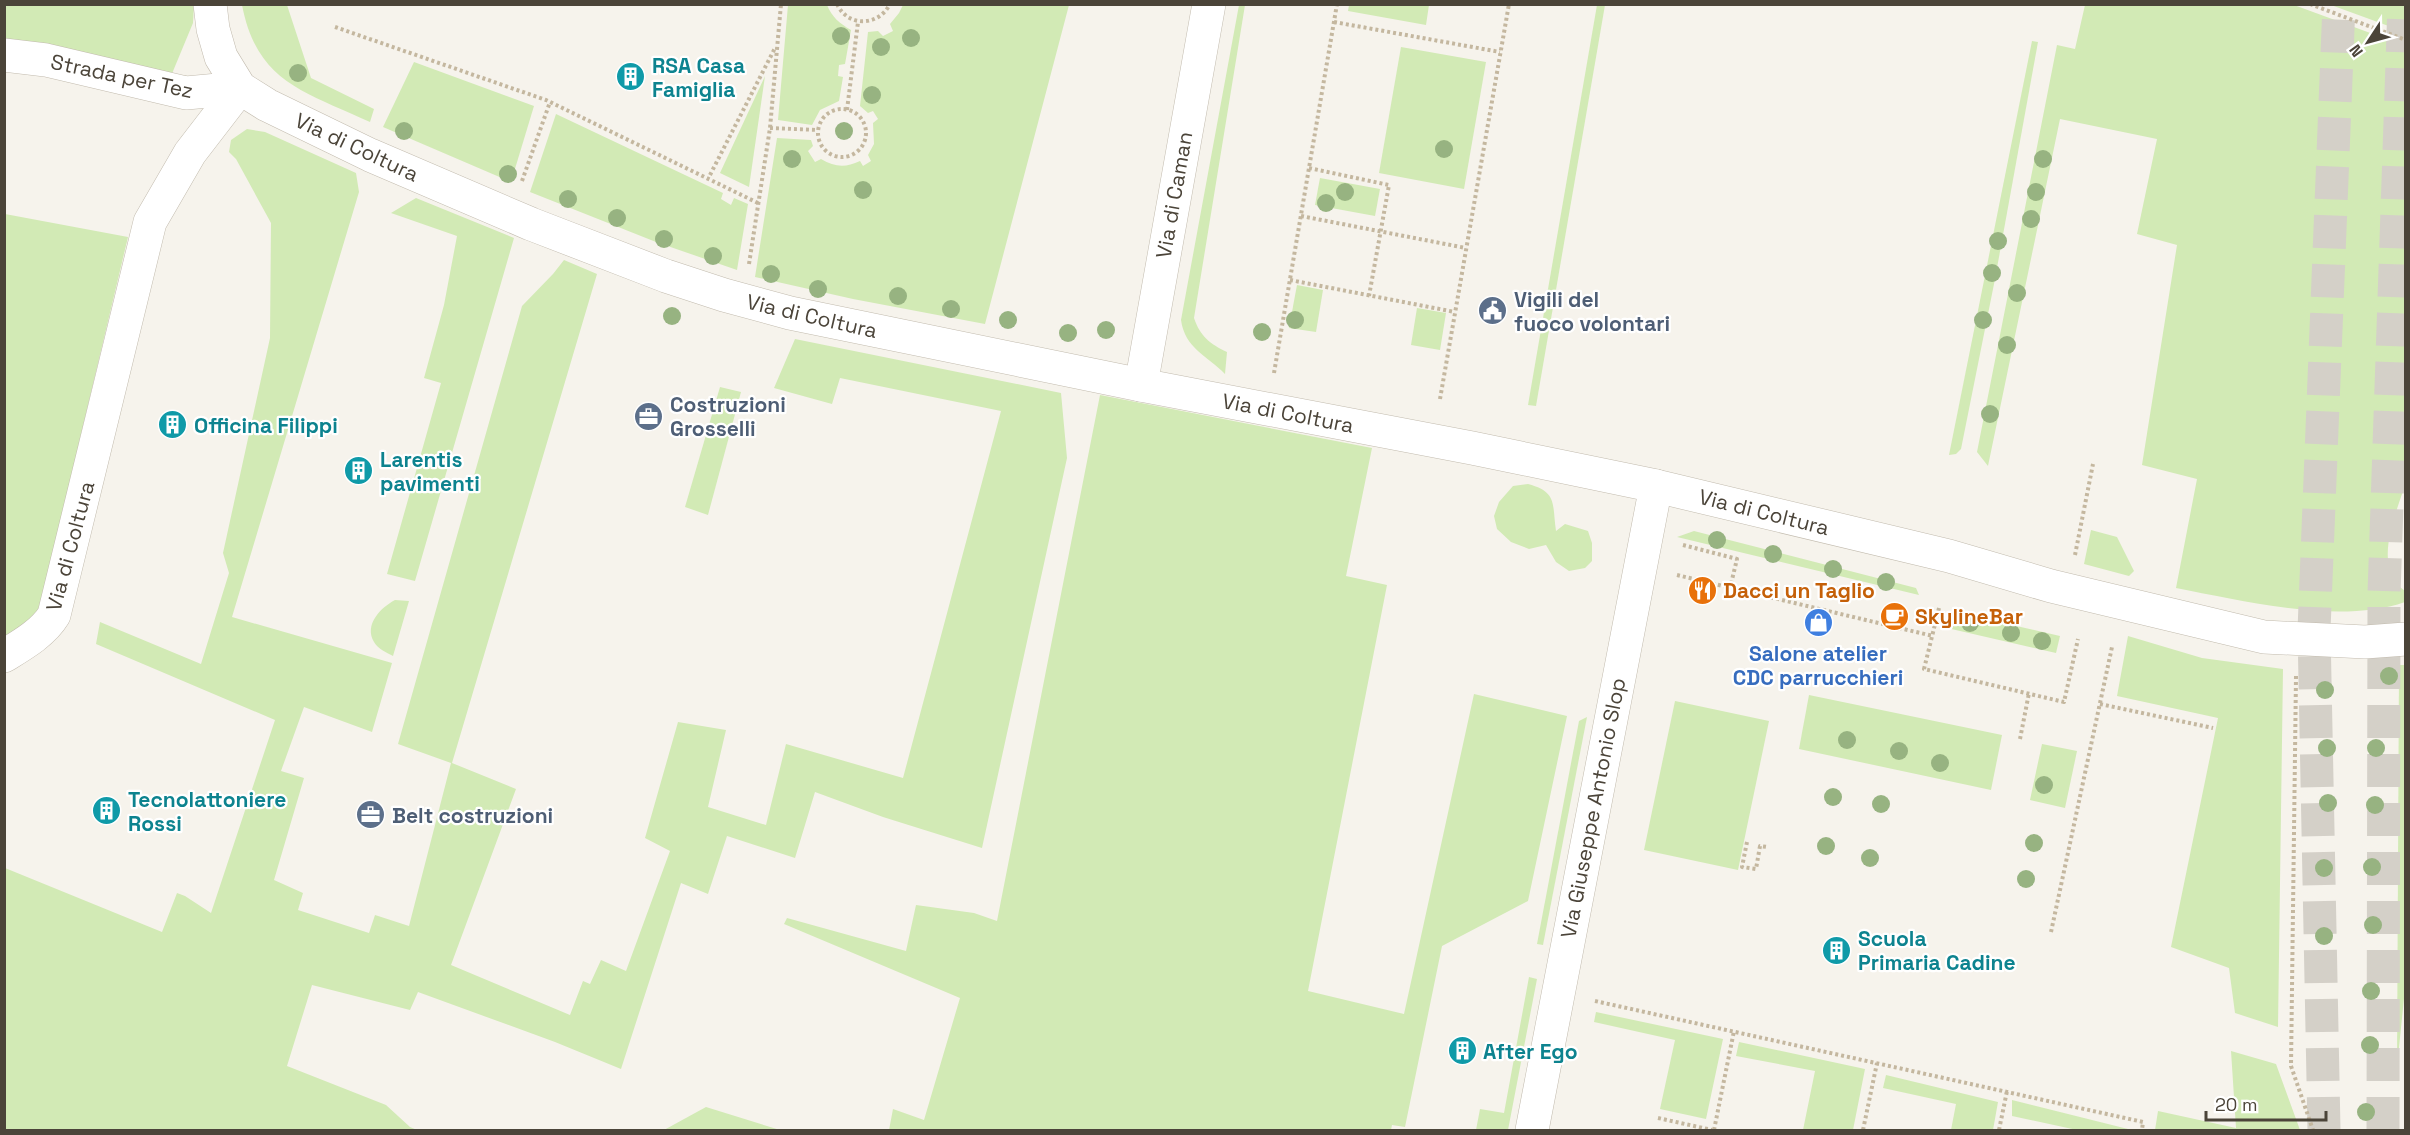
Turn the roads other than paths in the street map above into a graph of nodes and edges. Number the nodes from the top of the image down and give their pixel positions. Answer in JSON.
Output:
{"nodes":[{"id":1,"x":210,"y":4,"type":"edge"},
{"id":2,"x":1209,"y":4,"type":"edge"},
{"id":3,"x":4,"y":55,"type":"edge"},
{"id":4,"x":240,"y":88,"type":"junction"},
{"id":5,"x":1141,"y":385,"type":"junction"},
{"id":6,"x":1656,"y":486,"type":"junction"},
{"id":7,"x":2406,"y":629,"type":"edge"},
{"id":8,"x":2406,"y":639,"type":"edge"},
{"id":9,"x":2365,"y":642,"type":"junction"},
{"id":10,"x":4,"y":656,"type":"edge"},
{"id":11,"x":1532,"y":1131,"type":"edge"}],
"edges":[{"from":1,"to":4,"type":"street","name":"Via di Coltura"},
{"from":2,"to":5,"type":"street","name":"Via di Caman"},
{"from":3,"to":4,"type":"street","name":"Strada per Tez"},
{"from":4,"to":5,"type":"street","name":"Via di Coltura"},
{"from":4,"to":10,"type":"street","name":"Via di Coltura"},
{"from":5,"to":6,"type":"street","name":"Via di Coltura"},
{"from":6,"to":9,"type":"street","name":"Via di Coltura"},
{"from":6,"to":11,"type":"street","name":"Via Giuseppe Antonio Slop"},
{"from":7,"to":9,"type":"street","name":"Via di Coltura"},
{"from":8,"to":9,"type":"street","name":"Via di Coltura"}]}
